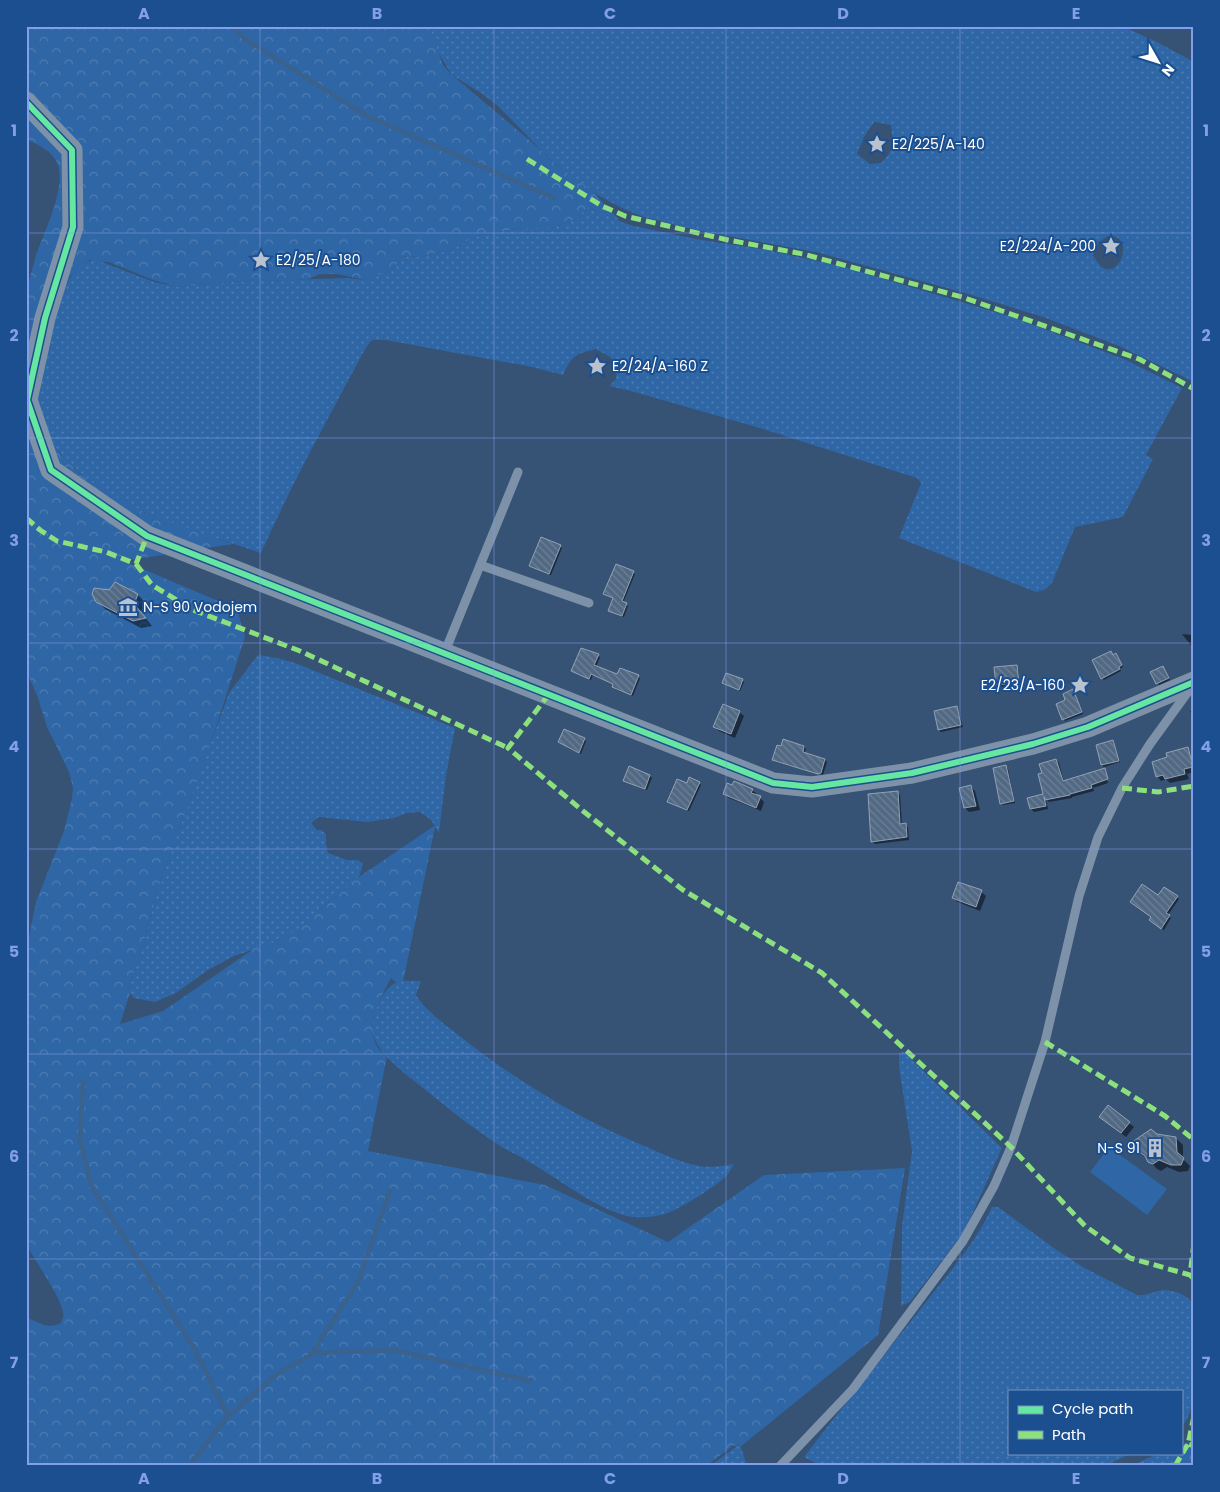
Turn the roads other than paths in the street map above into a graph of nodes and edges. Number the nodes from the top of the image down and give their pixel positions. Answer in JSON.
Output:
{"nodes":[{"id":1,"x":26,"y":102,"type":"edge"},
{"id":2,"x":518,"y":472,"type":"dead end"},
{"id":3,"x":480,"y":565,"type":"junction"},
{"id":4,"x":589,"y":603,"type":"dead end"},
{"id":5,"x":444,"y":654,"type":"junction"},
{"id":6,"x":1194,"y":683,"type":"edge"},
{"id":7,"x":780,"y":1466,"type":"edge"}],
"edges":[{"from":1,"to":5,"type":"street"},
{"from":2,"to":3,"type":"lane"},
{"from":3,"to":4,"type":"lane"},
{"from":3,"to":5,"type":"lane"},
{"from":5,"to":6,"type":"street"},
{"from":6,"to":7,"type":"lane"}]}
